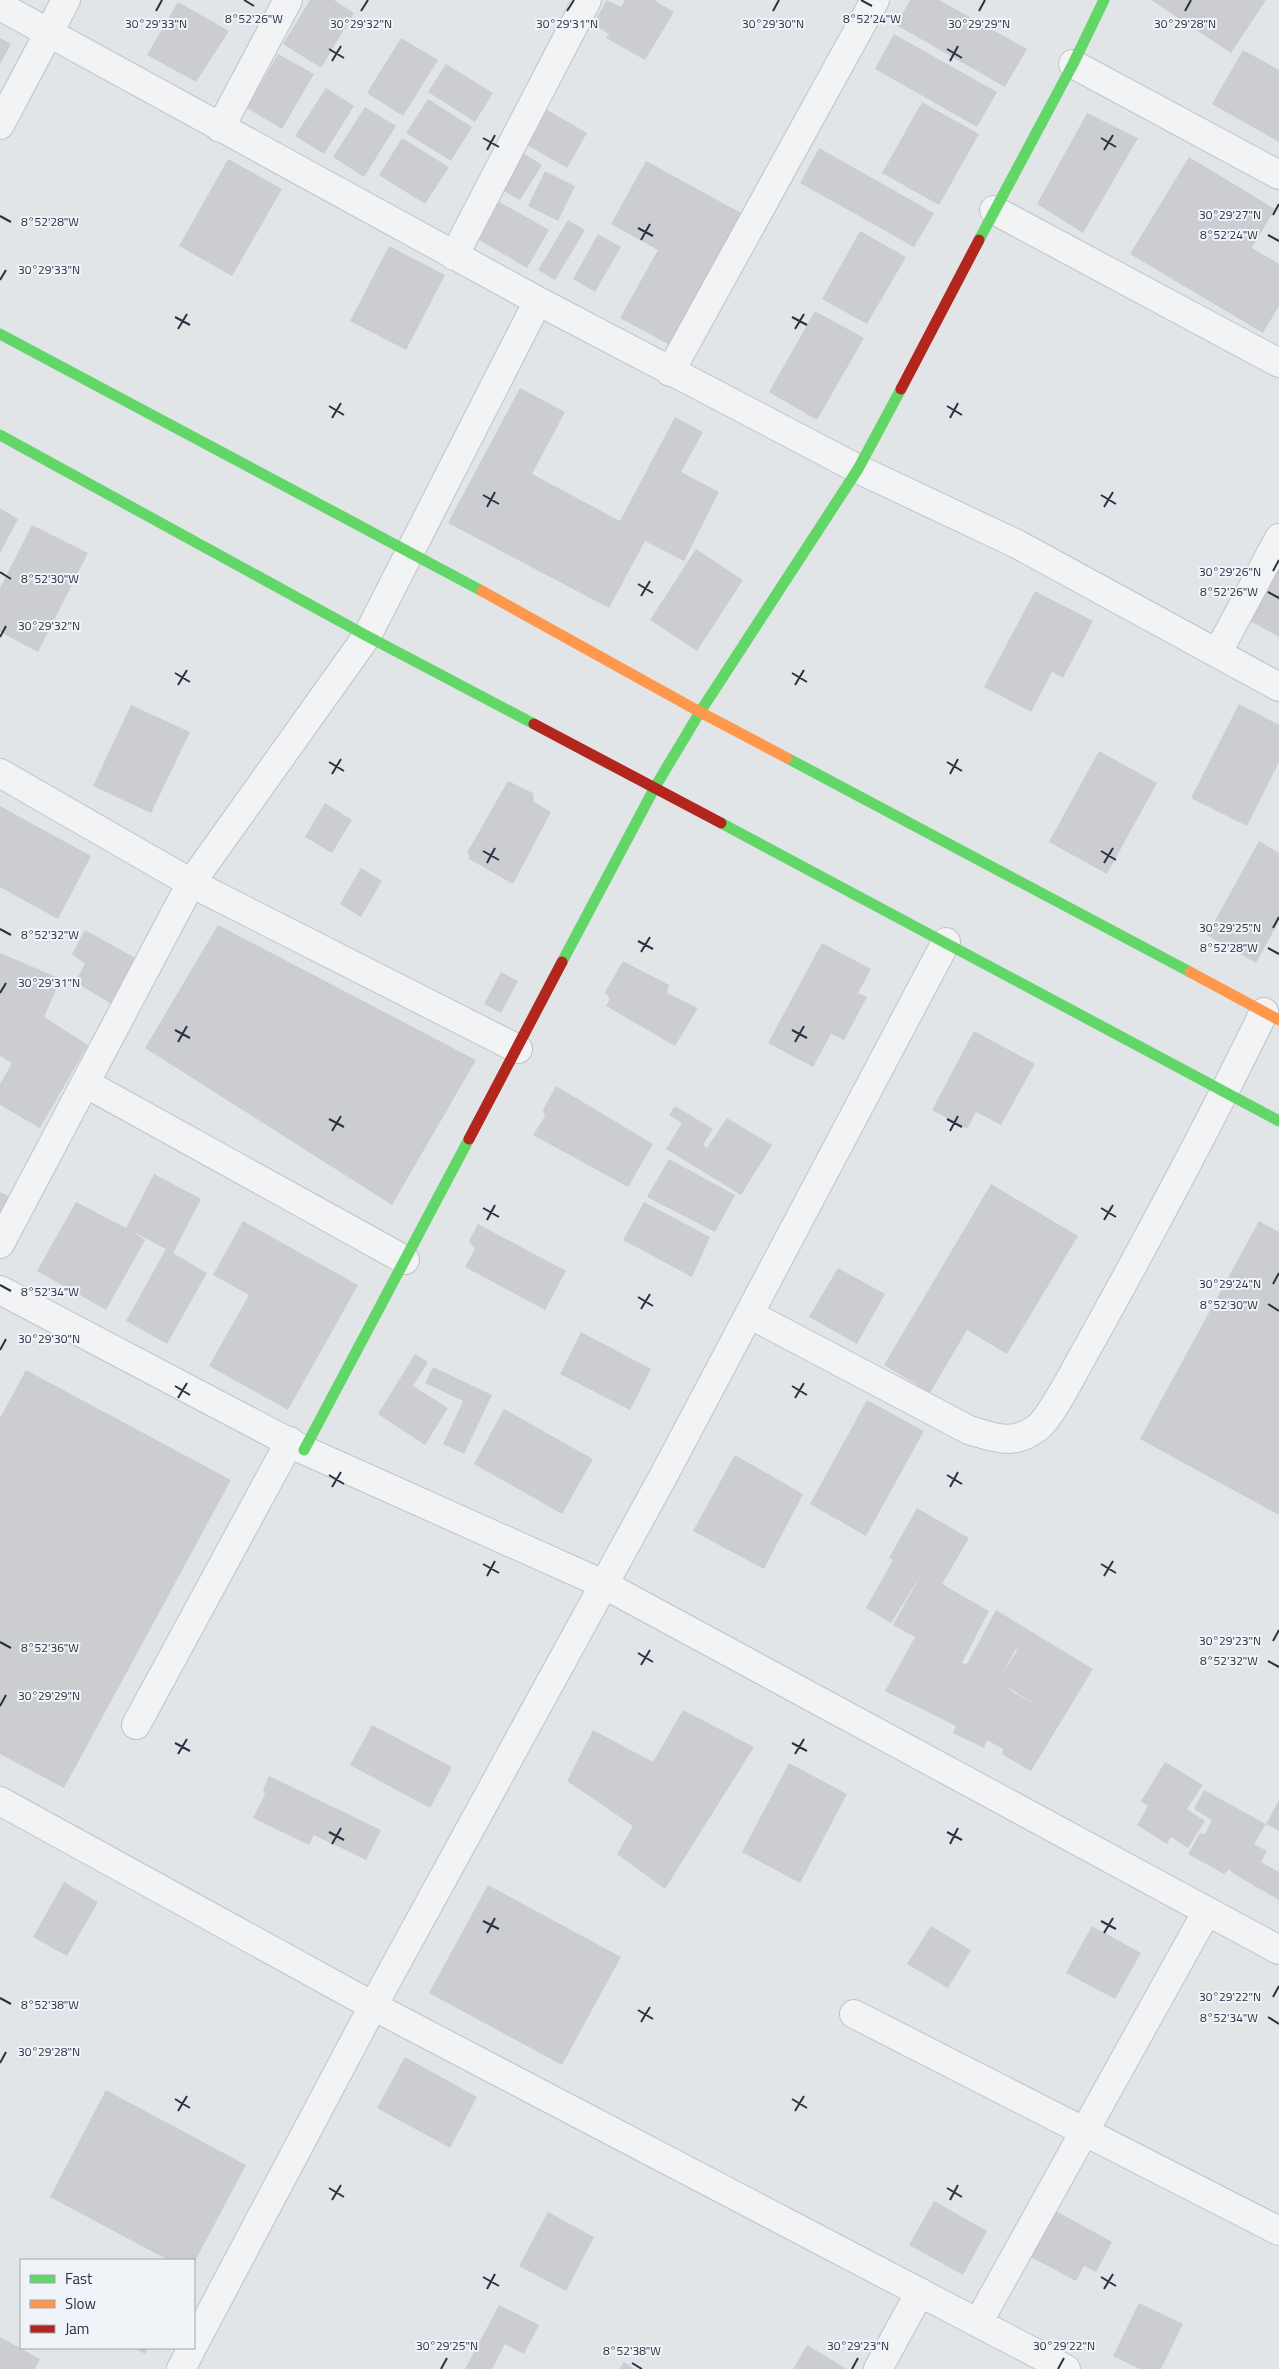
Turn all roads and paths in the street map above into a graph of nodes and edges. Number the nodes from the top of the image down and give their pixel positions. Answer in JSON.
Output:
{"nodes":[{"id":1,"x":66,"y":0,"type":"edge"},
{"id":2,"x":288,"y":0,"type":"edge"},
{"id":3,"x":587,"y":0,"type":"edge"},
{"id":4,"x":875,"y":0,"type":"edge"},
{"id":5,"x":1104,"y":0,"type":"edge"},
{"id":6,"x":0,"y":6,"type":"edge"},
{"id":7,"x":48,"y":34,"type":"junction"},
{"id":8,"x":1073,"y":64,"type":"junction"},
{"id":9,"x":0,"y":125,"type":"edge"},
{"id":10,"x":220,"y":128,"type":"junction"},
{"id":11,"x":1279,"y":175,"type":"edge"},
{"id":12,"x":994,"y":210,"type":"junction"},
{"id":13,"x":454,"y":256,"type":"junction"},
{"id":14,"x":538,"y":301,"type":"junction"},
{"id":15,"x":0,"y":334,"type":"edge"},
{"id":16,"x":1279,"y":363,"type":"edge"},
{"id":17,"x":670,"y":372,"type":"junction"},
{"id":18,"x":0,"y":436,"type":"edge"},
{"id":19,"x":858,"y":468,"type":"junction"},
{"id":20,"x":1279,"y":538,"type":"edge"},
{"id":21,"x":410,"y":551,"type":"junction"},
{"id":22,"x":367,"y":636,"type":"junction"},
{"id":23,"x":1218,"y":652,"type":"junction"},
{"id":24,"x":1279,"y":687,"type":"edge"},
{"id":25,"x":700,"y":712,"type":"junction"},
{"id":26,"x":0,"y":773,"type":"edge"},
{"id":27,"x":655,"y":787,"type":"junction"},
{"id":28,"x":191,"y":883,"type":"junction"},
{"id":29,"x":946,"y":942,"type":"junction"},
{"id":30,"x":1272,"y":1016,"type":"edge"},
{"id":31,"x":518,"y":1049,"type":"junction"},
{"id":32,"x":85,"y":1083,"type":"junction"},
{"id":33,"x":1225,"y":1092,"type":"junction"},
{"id":34,"x":1279,"y":1121,"type":"edge"},
{"id":35,"x":0,"y":1244,"type":"edge"},
{"id":36,"x":405,"y":1260,"type":"junction"},
{"id":37,"x":0,"y":1290,"type":"edge"},
{"id":38,"x":749,"y":1314,"type":"junction"},
{"id":39,"x":297,"y":1445,"type":"junction"},
{"id":40,"x":603,"y":1584,"type":"junction"},
{"id":41,"x":136,"y":1725,"type":"dead end"},
{"id":42,"x":0,"y":1801,"type":"edge"},
{"id":43,"x":1207,"y":1910,"type":"junction"},
{"id":44,"x":1279,"y":1950,"type":"edge"},
{"id":45,"x":373,"y":2006,"type":"junction"},
{"id":46,"x":854,"y":2014,"type":"dead end"},
{"id":47,"x":1084,"y":2131,"type":"junction"},
{"id":48,"x":1279,"y":2231,"type":"edge"},
{"id":49,"x":920,"y":2292,"type":"junction"},
{"id":50,"x":978,"y":2323,"type":"junction"},
{"id":51,"x":195,"y":2342,"type":"edge"},
{"id":52,"x":191,"y":2349,"type":"edge"},
{"id":53,"x":1050,"y":2365,"type":"edge"},
{"id":54,"x":181,"y":2369,"type":"edge"},
{"id":55,"x":878,"y":2369,"type":"edge"}],
"edges":[{"from":1,"to":7,"type":"street"},
{"from":2,"to":10,"type":"street"},
{"from":3,"to":13,"type":"street"},
{"from":4,"to":17,"type":"street"},
{"from":5,"to":8,"type":"street"},
{"from":6,"to":7,"type":"street"},
{"from":7,"to":9,"type":"street"},
{"from":7,"to":10,"type":"street"},
{"from":8,"to":11,"type":"street"},
{"from":8,"to":12,"type":"street"},
{"from":10,"to":13,"type":"street"},
{"from":12,"to":16,"type":"street"},
{"from":12,"to":19,"type":"street"},
{"from":13,"to":14,"type":"street"},
{"from":14,"to":17,"type":"street"},
{"from":14,"to":21,"type":"street"},
{"from":15,"to":21,"type":"street"},
{"from":17,"to":19,"type":"street"},
{"from":18,"to":22,"type":"street"},
{"from":19,"to":23,"type":"street"},
{"from":19,"to":25,"type":"street"},
{"from":20,"to":23,"type":"street"},
{"from":21,"to":22,"type":"street"},
{"from":21,"to":25,"type":"street"},
{"from":22,"to":27,"type":"street"},
{"from":22,"to":28,"type":"street"},
{"from":23,"to":24,"type":"street"},
{"from":25,"to":27,"type":"street"},
{"from":25,"to":30,"type":"street"},
{"from":26,"to":28,"type":"street"},
{"from":27,"to":29,"type":"street"},
{"from":27,"to":31,"type":"street"},
{"from":28,"to":31,"type":"street"},
{"from":28,"to":32,"type":"street"},
{"from":29,"to":33,"type":"street"},
{"from":29,"to":38,"type":"street"},
{"from":30,"to":33,"type":"street"},
{"from":31,"to":36,"type":"street"},
{"from":32,"to":35,"type":"street"},
{"from":32,"to":36,"type":"street"},
{"from":33,"to":34,"type":"street"},
{"from":33,"to":38,"type":"street"},
{"from":36,"to":39,"type":"street"},
{"from":37,"to":39,"type":"street"},
{"from":38,"to":40,"type":"street"},
{"from":39,"to":40,"type":"street"},
{"from":39,"to":41,"type":"street"},
{"from":40,"to":43,"type":"street"},
{"from":40,"to":45,"type":"street"},
{"from":42,"to":45,"type":"street"},
{"from":43,"to":44,"type":"street"},
{"from":43,"to":47,"type":"street"},
{"from":45,"to":49,"type":"street"},
{"from":45,"to":51,"type":"street"},
{"from":46,"to":47,"type":"street"},
{"from":47,"to":48,"type":"street"},
{"from":47,"to":50,"type":"street"},
{"from":49,"to":50,"type":"street"},
{"from":49,"to":55,"type":"street"},
{"from":50,"to":53,"type":"street"},
{"from":52,"to":54,"type":"street"}]}
